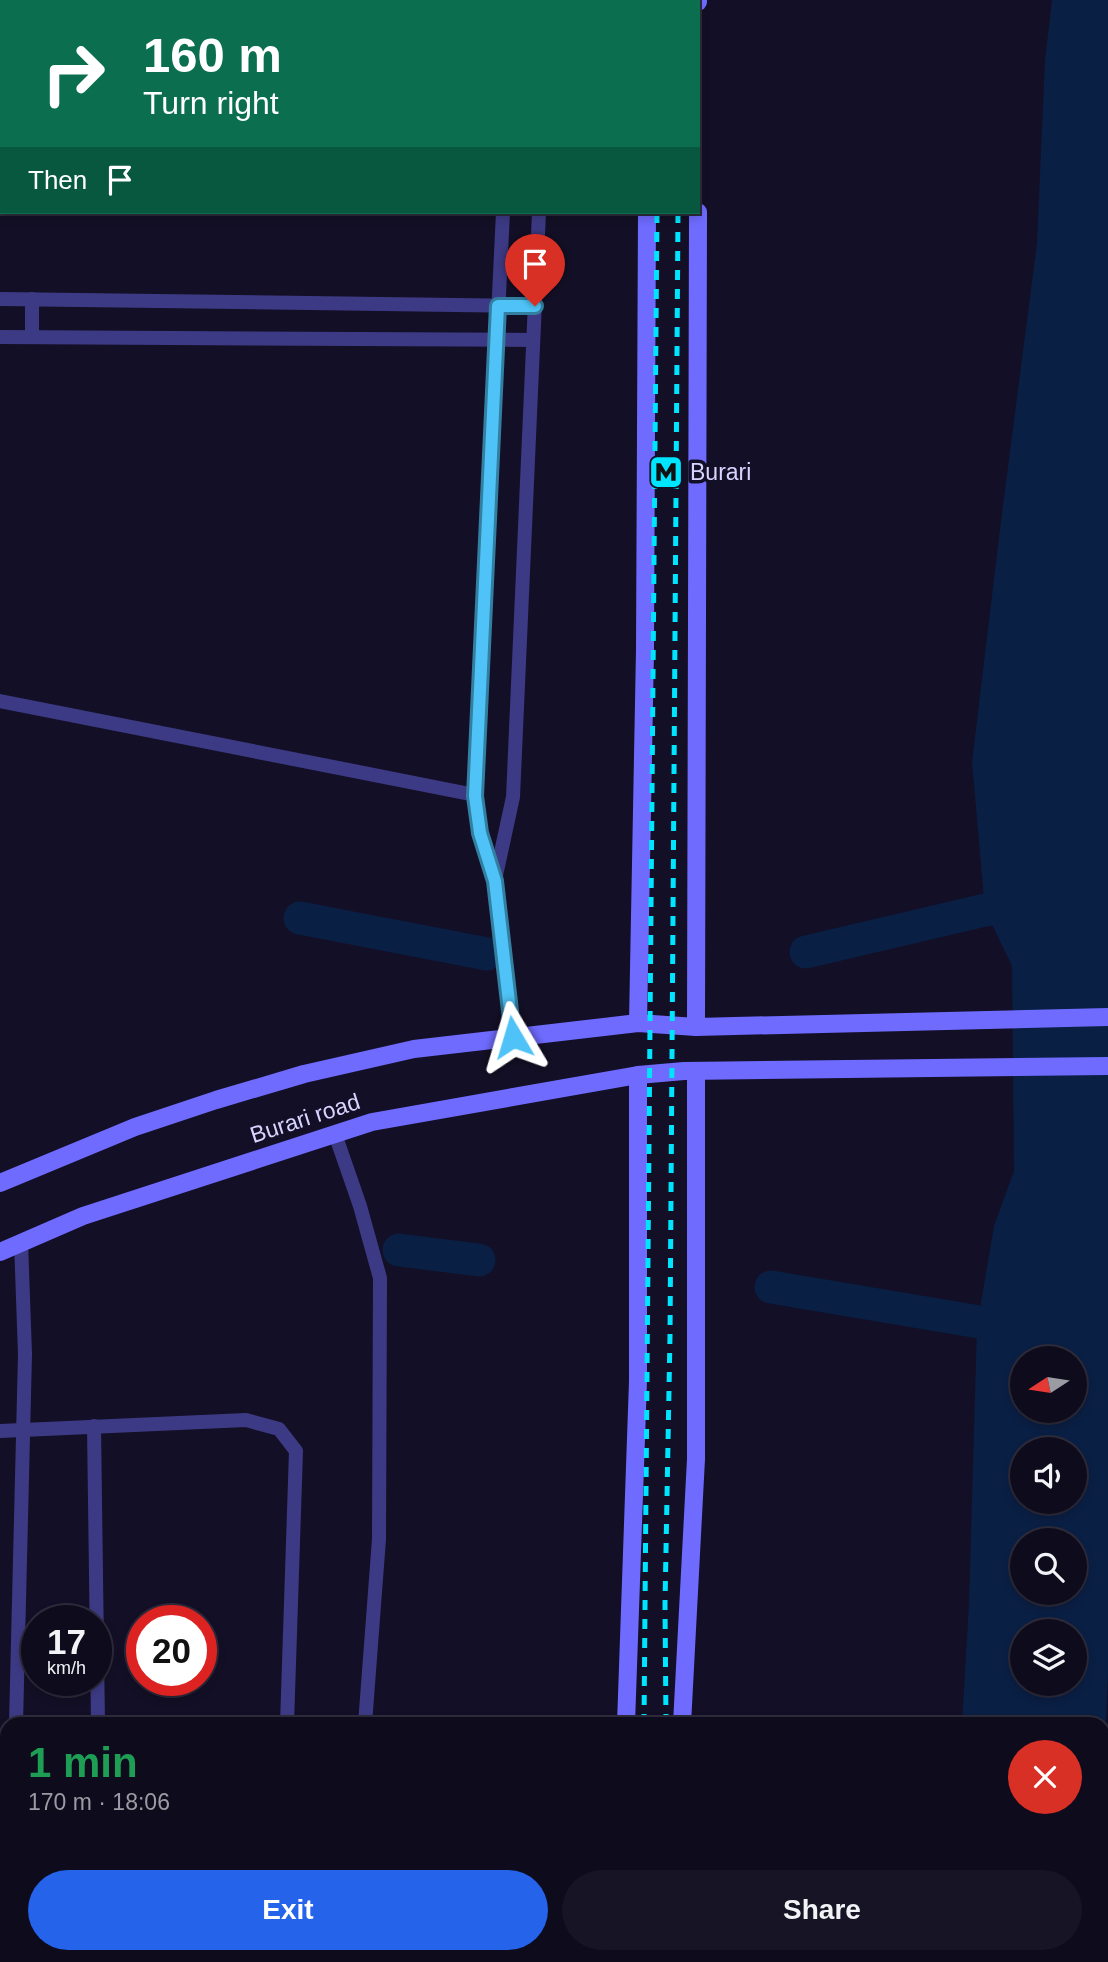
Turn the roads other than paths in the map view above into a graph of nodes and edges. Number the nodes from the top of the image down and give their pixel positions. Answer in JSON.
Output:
{"nodes":[{"id":1,"x":503,"y":214,"type":"edge"},
{"id":2,"x":539,"y":214,"type":"edge"},
{"id":3,"x":647,"y":214,"type":"edge"},
{"id":4,"x":698,"y":214,"type":"edge"},
{"id":5,"x":0,"y":299,"type":"edge"},
{"id":6,"x":32,"y":299,"type":"junction"},
{"id":7,"x":498,"y":306,"type":"junction"},
{"id":8,"x":535,"y":306,"type":"junction"},
{"id":9,"x":0,"y":337,"type":"edge"},
{"id":10,"x":32,"y":337,"type":"junction"},
{"id":11,"x":497,"y":339,"type":"junction"},
{"id":12,"x":533,"y":340,"type":"junction"},
{"id":13,"x":0,"y":701,"type":"edge"},
{"id":14,"x":475,"y":796,"type":"junction"},
{"id":15,"x":495,"y":881,"type":"junction"},
{"id":16,"x":1108,"y":1017,"type":"edge"},
{"id":17,"x":638,"y":1023,"type":"junction"},
{"id":18,"x":696,"y":1027,"type":"junction"},
{"id":19,"x":513,"y":1037,"type":"junction"},
{"id":20,"x":1108,"y":1066,"type":"edge"},
{"id":21,"x":696,"y":1071,"type":"junction"},
{"id":22,"x":638,"y":1075,"type":"junction"},
{"id":23,"x":335,"y":1134,"type":"junction"},
{"id":24,"x":0,"y":1183,"type":"edge"},
{"id":25,"x":21,"y":1242,"type":"junction"},
{"id":26,"x":0,"y":1252,"type":"edge"},
{"id":27,"x":94,"y":1426,"type":"junction"},
{"id":28,"x":23,"y":1430,"type":"junction"},
{"id":29,"x":0,"y":1431,"type":"edge"},
{"id":30,"x":16,"y":1717,"type":"edge"},
{"id":31,"x":99,"y":1717,"type":"edge"},
{"id":32,"x":287,"y":1717,"type":"edge"},
{"id":33,"x":366,"y":1717,"type":"edge"},
{"id":34,"x":626,"y":1717,"type":"edge"},
{"id":35,"x":682,"y":1717,"type":"edge"}],
"edges":[{"from":1,"to":7,"type":"lane"},
{"from":2,"to":8,"type":"lane"},
{"from":3,"to":17,"type":"main road"},
{"from":4,"to":18,"type":"main road"},
{"from":5,"to":6,"type":"lane"},
{"from":6,"to":7,"type":"lane"},
{"from":6,"to":10,"type":"lane"},
{"from":7,"to":8,"type":"lane"},
{"from":7,"to":11,"type":"lane"},
{"from":8,"to":12,"type":"lane"},
{"from":9,"to":10,"type":"lane"},
{"from":10,"to":11,"type":"lane"},
{"from":11,"to":12,"type":"lane"},
{"from":11,"to":14,"type":"lane"},
{"from":12,"to":15,"type":"lane"},
{"from":13,"to":14,"type":"lane"},
{"from":14,"to":15,"type":"lane"},
{"from":15,"to":19,"type":"lane"},
{"from":16,"to":18,"type":"main road","name":"Burari road"},
{"from":17,"to":18,"type":"main road","name":"Burari road"},
{"from":17,"to":19,"type":"main road","name":"Burari road"},
{"from":19,"to":24,"type":"main road","name":"Burari road"},
{"from":20,"to":21,"type":"main road","name":"Burari road"},
{"from":21,"to":22,"type":"main road","name":"Burari road"},
{"from":21,"to":35,"type":"main road"},
{"from":22,"to":23,"type":"main road","name":"Burari road"},
{"from":22,"to":34,"type":"main road"},
{"from":23,"to":25,"type":"main road","name":"Burari road"},
{"from":23,"to":33,"type":"lane"},
{"from":25,"to":26,"type":"main road","name":"Burari road"},
{"from":25,"to":28,"type":"lane"},
{"from":27,"to":28,"type":"lane"},
{"from":27,"to":31,"type":"lane"},
{"from":27,"to":32,"type":"lane"},
{"from":28,"to":29,"type":"lane"},
{"from":28,"to":30,"type":"lane"}]}
